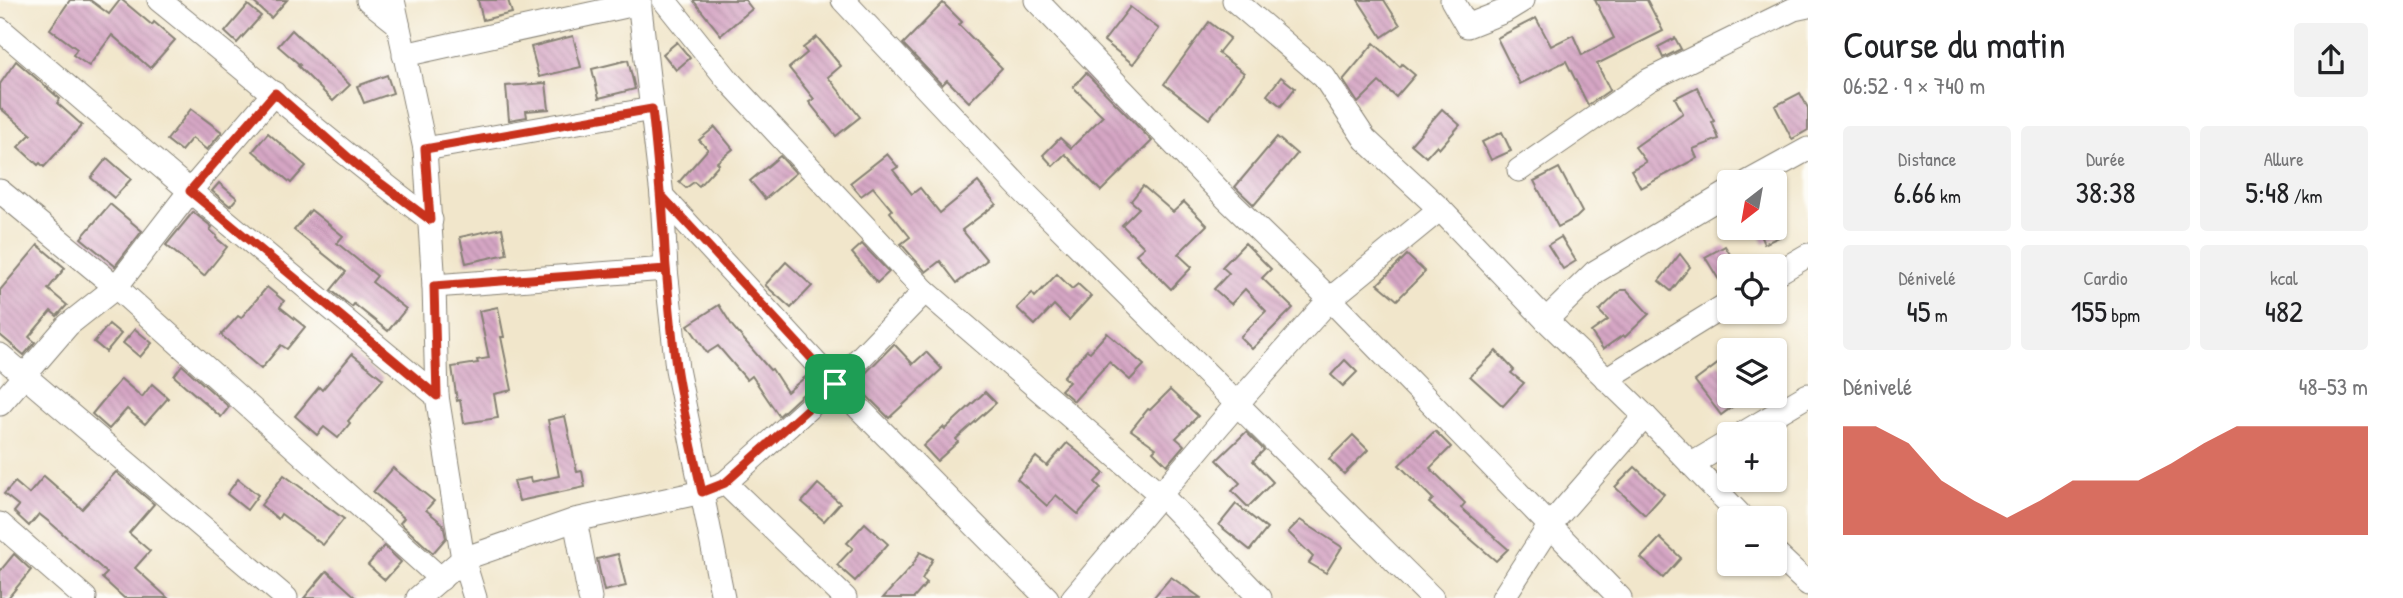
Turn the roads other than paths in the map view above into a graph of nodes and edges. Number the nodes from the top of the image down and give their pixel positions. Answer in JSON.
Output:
{"nodes":[{"id":1,"x":159,"y":0,"type":"edge"},
{"id":2,"x":368,"y":0,"type":"edge"},
{"id":3,"x":393,"y":0,"type":"edge"},
{"id":4,"x":664,"y":0,"type":"edge"},
{"id":5,"x":843,"y":0,"type":"edge"},
{"id":6,"x":1036,"y":0,"type":"edge"},
{"id":7,"x":1234,"y":0,"type":"edge"},
{"id":8,"x":1452,"y":0,"type":"edge"},
{"id":9,"x":1523,"y":0,"type":"edge"},
{"id":10,"x":639,"y":2,"type":"edge"},
{"id":11,"x":1808,"y":6,"type":"edge"},
{"id":12,"x":398,"y":24,"type":"junction"},
{"id":13,"x":0,"y":29,"type":"edge"},
{"id":14,"x":404,"y":55,"type":"junction"},
{"id":15,"x":275,"y":93,"type":"junction"},
{"id":16,"x":652,"y":109,"type":"junction"},
{"id":17,"x":425,"y":149,"type":"junction"},
{"id":18,"x":1808,"y":149,"type":"edge"},
{"id":19,"x":1519,"y":170,"type":"dead end"},
{"id":20,"x":1770,"y":170,"type":"edge"},
{"id":21,"x":0,"y":191,"type":"edge"},
{"id":22,"x":190,"y":191,"type":"junction"},
{"id":23,"x":662,"y":196,"type":"junction"},
{"id":24,"x":1717,"y":199,"type":"edge"},
{"id":25,"x":1440,"y":209,"type":"junction"},
{"id":26,"x":430,"y":220,"type":"junction"},
{"id":27,"x":1808,"y":255,"type":"edge"},
{"id":28,"x":1787,"y":267,"type":"edge"},
{"id":29,"x":666,"y":269,"type":"junction"},
{"id":30,"x":434,"y":286,"type":"junction"},
{"id":31,"x":116,"y":287,"type":"junction"},
{"id":32,"x":925,"y":291,"type":"junction"},
{"id":33,"x":1331,"y":299,"type":"junction"},
{"id":34,"x":1717,"y":310,"type":"edge"},
{"id":35,"x":1546,"y":320,"type":"junction"},
{"id":36,"x":0,"y":355,"type":"edge"},
{"id":37,"x":24,"y":376,"type":"junction"},
{"id":38,"x":1606,"y":379,"type":"junction"},
{"id":39,"x":835,"y":384,"type":"junction"},
{"id":40,"x":1808,"y":395,"type":"edge"},
{"id":41,"x":437,"y":396,"type":"junction"},
{"id":42,"x":0,"y":404,"type":"edge"},
{"id":43,"x":1236,"y":405,"type":"junction"},
{"id":44,"x":1645,"y":416,"type":"junction"},
{"id":45,"x":1762,"y":422,"type":"edge"},
{"id":46,"x":1717,"y":449,"type":"edge"},
{"id":47,"x":1692,"y":464,"type":"junction"},
{"id":48,"x":725,"y":483,"type":"junction"},
{"id":49,"x":702,"y":492,"type":"junction"},
{"id":50,"x":1161,"y":495,"type":"junction"},
{"id":51,"x":1732,"y":506,"type":"edge"},
{"id":52,"x":575,"y":520,"type":"junction"},
{"id":53,"x":0,"y":524,"type":"edge"},
{"id":54,"x":1550,"y":525,"type":"junction"},
{"id":55,"x":463,"y":559,"type":"junction"},
{"id":56,"x":1787,"y":561,"type":"edge"},
{"id":57,"x":1803,"y":573,"type":"edge"},
{"id":58,"x":441,"y":579,"type":"junction"},
{"id":59,"x":85,"y":598,"type":"edge"},
{"id":60,"x":286,"y":598,"type":"edge"},
{"id":61,"x":418,"y":598,"type":"edge"},
{"id":62,"x":475,"y":598,"type":"edge"},
{"id":63,"x":590,"y":598,"type":"edge"},
{"id":64,"x":723,"y":598,"type":"edge"},
{"id":65,"x":845,"y":598,"type":"edge"},
{"id":66,"x":1047,"y":598,"type":"edge"},
{"id":67,"x":1073,"y":598,"type":"edge"},
{"id":68,"x":1260,"y":598,"type":"edge"},
{"id":69,"x":1432,"y":598,"type":"edge"},
{"id":70,"x":1503,"y":598,"type":"edge"},
{"id":71,"x":1620,"y":598,"type":"edge"}],
"edges":[{"from":1,"to":15,"type":"street"},
{"from":2,"to":12,"type":"street"},
{"from":3,"to":12,"type":"street"},
{"from":4,"to":32,"type":"street"},
{"from":5,"to":43,"type":"street"},
{"from":6,"to":33,"type":"street"},
{"from":7,"to":25,"type":"street"},
{"from":8,"to":9,"type":"street"},
{"from":10,"to":14,"type":"street"},
{"from":10,"to":16,"type":"street"},
{"from":11,"to":19,"type":"street"},
{"from":12,"to":14,"type":"street"},
{"from":13,"to":22,"type":"street"},
{"from":14,"to":17,"type":"street"},
{"from":15,"to":22,"type":"street"},
{"from":15,"to":26,"type":"street"},
{"from":16,"to":17,"type":"street"},
{"from":16,"to":23,"type":"street"},
{"from":17,"to":26,"type":"street"},
{"from":18,"to":20,"type":"street"},
{"from":21,"to":31,"type":"street"},
{"from":22,"to":31,"type":"street"},
{"from":22,"to":41,"type":"street"},
{"from":23,"to":29,"type":"street"},
{"from":23,"to":39,"type":"street"},
{"from":24,"to":35,"type":"street"},
{"from":25,"to":33,"type":"street"},
{"from":25,"to":35,"type":"street"},
{"from":26,"to":30,"type":"street"},
{"from":27,"to":28,"type":"street"},
{"from":29,"to":30,"type":"street"},
{"from":29,"to":49,"type":"street"},
{"from":30,"to":41,"type":"street"},
{"from":31,"to":37,"type":"street"},
{"from":31,"to":58,"type":"street"},
{"from":32,"to":39,"type":"street"},
{"from":32,"to":50,"type":"street"},
{"from":33,"to":43,"type":"street"},
{"from":33,"to":54,"type":"street"},
{"from":34,"to":38,"type":"street"},
{"from":35,"to":38,"type":"street"},
{"from":36,"to":37,"type":"street"},
{"from":37,"to":42,"type":"street"},
{"from":37,"to":60,"type":"street"},
{"from":38,"to":44,"type":"street"},
{"from":39,"to":48,"type":"street"},
{"from":39,"to":66,"type":"street"},
{"from":40,"to":45,"type":"street"},
{"from":41,"to":55,"type":"street"},
{"from":43,"to":50,"type":"street"},
{"from":43,"to":69,"type":"street"},
{"from":44,"to":47,"type":"street"},
{"from":44,"to":54,"type":"street"},
{"from":46,"to":47,"type":"street"},
{"from":47,"to":51,"type":"street"},
{"from":48,"to":49,"type":"street"},
{"from":48,"to":65,"type":"street"},
{"from":49,"to":52,"type":"street"},
{"from":49,"to":64,"type":"street"},
{"from":50,"to":67,"type":"street"},
{"from":50,"to":68,"type":"street"},
{"from":52,"to":55,"type":"street"},
{"from":52,"to":63,"type":"street"},
{"from":53,"to":59,"type":"street"},
{"from":54,"to":70,"type":"street"},
{"from":54,"to":71,"type":"street"},
{"from":55,"to":58,"type":"street"},
{"from":55,"to":62,"type":"street"},
{"from":56,"to":57,"type":"street"},
{"from":58,"to":61,"type":"street"}]}
